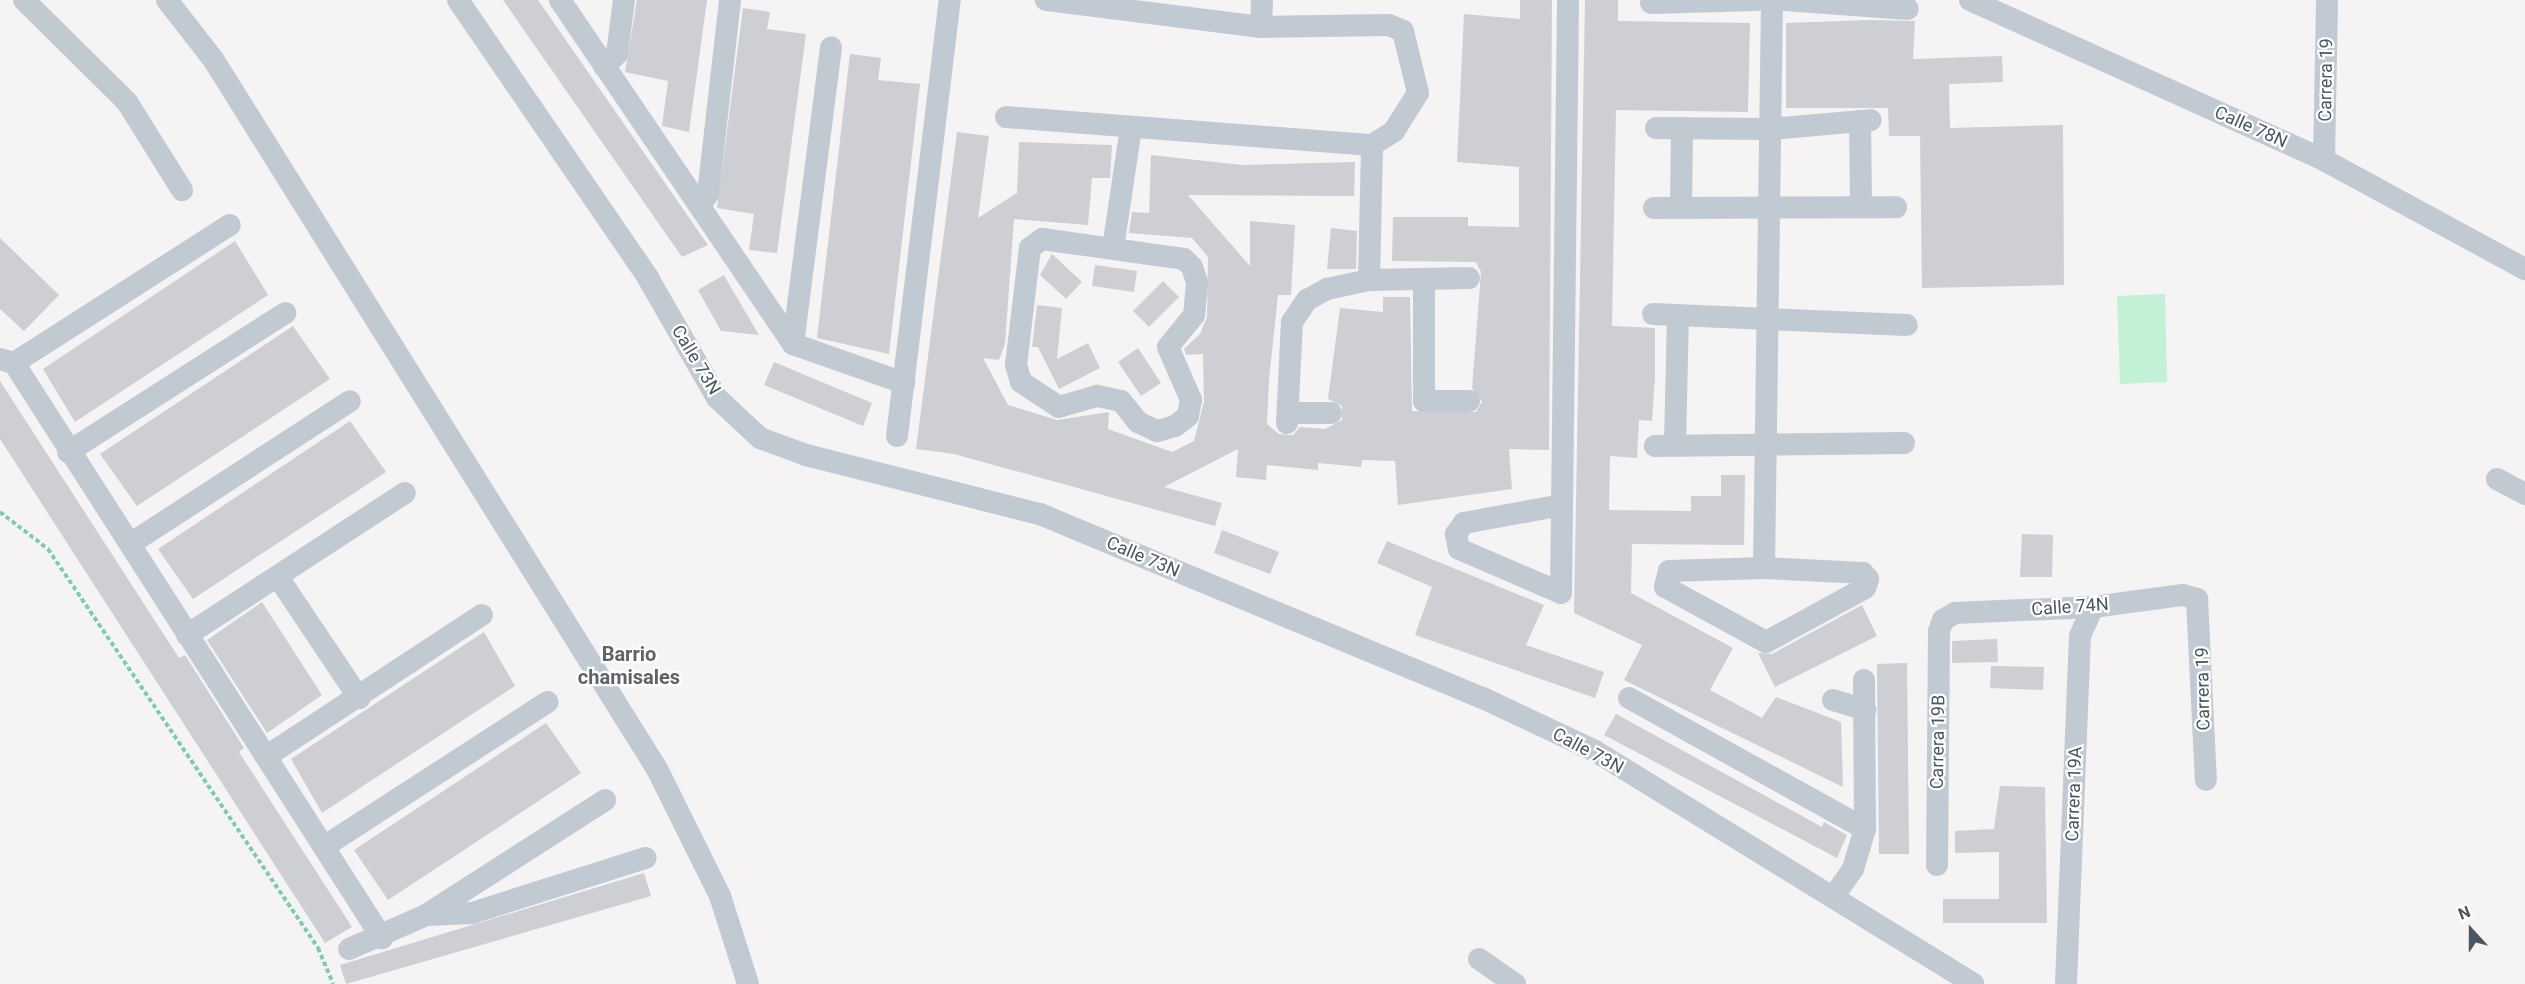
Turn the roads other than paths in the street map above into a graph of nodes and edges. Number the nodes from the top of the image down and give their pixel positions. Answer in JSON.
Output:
{"nodes":[{"id":1,"x":24,"y":0,"type":"edge"},
{"id":2,"x":168,"y":0,"type":"edge"},
{"id":3,"x":458,"y":0,"type":"edge"},
{"id":4,"x":560,"y":0,"type":"edge"},
{"id":5,"x":624,"y":0,"type":"edge"},
{"id":6,"x":730,"y":0,"type":"edge"},
{"id":7,"x":950,"y":0,"type":"edge"},
{"id":8,"x":1046,"y":0,"type":"edge"},
{"id":9,"x":1262,"y":0,"type":"edge"},
{"id":10,"x":1568,"y":0,"type":"edge"},
{"id":11,"x":1756,"y":0,"type":"edge"},
{"id":12,"x":1772,"y":0,"type":"edge"},
{"id":13,"x":1785,"y":0,"type":"edge"},
{"id":14,"x":1970,"y":0,"type":"edge"},
{"id":15,"x":2327,"y":0,"type":"edge"},
{"id":16,"x":1680,"y":2,"type":"edge"},
{"id":17,"x":1651,"y":3,"type":"dead end"},
{"id":18,"x":1908,"y":9,"type":"dead end"},
{"id":19,"x":1261,"y":27,"type":"junction"},
{"id":20,"x":831,"y":47,"type":"dead end"},
{"id":21,"x":604,"y":66,"type":"junction"},
{"id":22,"x":1006,"y":117,"type":"dead end"},
{"id":23,"x":1131,"y":127,"type":"junction"},
{"id":24,"x":1656,"y":128,"type":"dead end"},
{"id":25,"x":1682,"y":128,"type":"junction"},
{"id":26,"x":1771,"y":129,"type":"junction"},
{"id":27,"x":1372,"y":145,"type":"junction"},
{"id":28,"x":2324,"y":160,"type":"junction"},
{"id":29,"x":182,"y":190,"type":"dead end"},
{"id":30,"x":700,"y":205,"type":"junction"},
{"id":31,"x":1861,"y":207,"type":"junction"},
{"id":32,"x":1896,"y":207,"type":"dead end"},
{"id":33,"x":1654,"y":208,"type":"dead end"},
{"id":34,"x":1681,"y":208,"type":"junction"},
{"id":35,"x":1769,"y":208,"type":"junction"},
{"id":36,"x":230,"y":225,"type":"dead end"},
{"id":37,"x":1113,"y":248,"type":"junction"},
{"id":38,"x":2525,"y":269,"type":"edge"},
{"id":39,"x":1469,"y":278,"type":"dead end"},
{"id":40,"x":1425,"y":279,"type":"junction"},
{"id":41,"x":1369,"y":280,"type":"junction"},
{"id":42,"x":285,"y":313,"type":"dead end"},
{"id":43,"x":1653,"y":314,"type":"dead end"},
{"id":44,"x":1678,"y":315,"type":"junction"},
{"id":45,"x":1766,"y":318,"type":"junction"},
{"id":46,"x":1907,"y":325,"type":"dead end"},
{"id":47,"x":793,"y":344,"type":"junction"},
{"id":48,"x":7,"y":361,"type":"edge"},
{"id":49,"x":904,"y":383,"type":"junction"},
{"id":50,"x":350,"y":401,"type":"dead end"},
{"id":51,"x":1469,"y":401,"type":"dead end"},
{"id":52,"x":1331,"y":413,"type":"dead end"},
{"id":53,"x":897,"y":436,"type":"dead end"},
{"id":54,"x":1904,"y":442,"type":"dead end"},
{"id":55,"x":1766,"y":444,"type":"junction"},
{"id":56,"x":68,"y":452,"type":"junction"},
{"id":57,"x":2497,"y":479,"type":"dead end"},
{"id":58,"x":405,"y":494,"type":"dead end"},
{"id":59,"x":2525,"y":494,"type":"edge"},
{"id":60,"x":1562,"y":505,"type":"junction"},
{"id":61,"x":130,"y":544,"type":"junction"},
{"id":62,"x":1764,"y":568,"type":"junction"},
{"id":63,"x":278,"y":577,"type":"junction"},
{"id":64,"x":2197,"y":599,"type":"joint"},
{"id":65,"x":2093,"y":607,"type":"junction"},
{"id":66,"x":482,"y":615,"type":"dead end"},
{"id":67,"x":1943,"y":620,"type":"joint"},
{"id":68,"x":187,"y":635,"type":"junction"},
{"id":69,"x":1864,"y":680,"type":"dead end"},
{"id":70,"x":359,"y":698,"type":"junction"},
{"id":71,"x":1629,"y":698,"type":"dead end"},
{"id":72,"x":1833,"y":700,"type":"dead end"},
{"id":73,"x":548,"y":702,"type":"dead end"},
{"id":74,"x":1865,"y":710,"type":"junction"},
{"id":75,"x":267,"y":756,"type":"junction"},
{"id":76,"x":2205,"y":780,"type":"dead end"},
{"id":77,"x":605,"y":800,"type":"dead end"},
{"id":78,"x":1865,"y":829,"type":"junction"},
{"id":79,"x":325,"y":846,"type":"junction"},
{"id":80,"x":645,"y":858,"type":"dead end"},
{"id":81,"x":1937,"y":865,"type":"dead end"},
{"id":82,"x":1834,"y":896,"type":"junction"},
{"id":83,"x":426,"y":915,"type":"junction"},
{"id":84,"x":382,"y":938,"type":"junction"},
{"id":85,"x":349,"y":949,"type":"dead end"},
{"id":86,"x":1479,"y":959,"type":"dead end"},
{"id":87,"x":748,"y":984,"type":"edge"},
{"id":88,"x":1515,"y":984,"type":"edge"},
{"id":89,"x":1973,"y":984,"type":"edge"},
{"id":90,"x":2066,"y":984,"type":"edge"}],
"edges":[{"from":1,"to":29,"type":"street"},
{"from":2,"to":87,"type":"street"},
{"from":3,"to":82,"type":"street","name":"Calle 73N"},
{"from":4,"to":21,"type":"street"},
{"from":5,"to":21,"type":"street"},
{"from":6,"to":30,"type":"street"},
{"from":7,"to":49,"type":"street"},
{"from":8,"to":19,"type":"street"},
{"from":9,"to":19,"type":"street"},
{"from":10,"to":60,"type":"street"},
{"from":11,"to":16,"type":"street"},
{"from":12,"to":26,"type":"street"},
{"from":13,"to":18,"type":"street"},
{"from":14,"to":28,"type":"street","name":"Calle 78N"},
{"from":15,"to":28,"type":"street","name":"Carrera 19"},
{"from":16,"to":17,"type":"street"},
{"from":19,"to":27,"type":"street"},
{"from":20,"to":47,"type":"street"},
{"from":21,"to":30,"type":"street"},
{"from":22,"to":23,"type":"street"},
{"from":23,"to":27,"type":"street"},
{"from":23,"to":37,"type":"street"},
{"from":24,"to":25,"type":"street"},
{"from":25,"to":26,"type":"street"},
{"from":25,"to":34,"type":"street"},
{"from":26,"to":31,"type":"street"},
{"from":26,"to":35,"type":"street"},
{"from":27,"to":41,"type":"street"},
{"from":28,"to":38,"type":"street","name":"Calle 78N"},
{"from":30,"to":47,"type":"street"},
{"from":31,"to":32,"type":"street"},
{"from":31,"to":35,"type":"street"},
{"from":33,"to":34,"type":"street"},
{"from":34,"to":35,"type":"street"},
{"from":35,"to":45,"type":"street"},
{"from":36,"to":48,"type":"street"},
{"from":37,"to":37,"type":"street"},
{"from":39,"to":40,"type":"street"},
{"from":40,"to":41,"type":"street"},
{"from":40,"to":51,"type":"street"},
{"from":41,"to":52,"type":"street"},
{"from":42,"to":56,"type":"street"},
{"from":43,"to":44,"type":"street"},
{"from":44,"to":45,"type":"street"},
{"from":44,"to":55,"type":"street"},
{"from":45,"to":46,"type":"street"},
{"from":45,"to":55,"type":"street"},
{"from":47,"to":49,"type":"street"},
{"from":48,"to":56,"type":"street"},
{"from":49,"to":53,"type":"street"},
{"from":50,"to":61,"type":"street"},
{"from":54,"to":55,"type":"street"},
{"from":55,"to":62,"type":"street"},
{"from":56,"to":61,"type":"street"},
{"from":57,"to":59,"type":"street"},
{"from":58,"to":63,"type":"street"},
{"from":60,"to":60,"type":"street"},
{"from":61,"to":68,"type":"street"},
{"from":62,"to":62,"type":"street"},
{"from":63,"to":68,"type":"street"},
{"from":63,"to":70,"type":"street"},
{"from":64,"to":65,"type":"street","name":"Calle 74N"},
{"from":64,"to":76,"type":"street","name":"Carrera 19"},
{"from":65,"to":67,"type":"street","name":"Calle 74N"},
{"from":65,"to":90,"type":"street","name":"Carrera 19A"},
{"from":66,"to":70,"type":"street"},
{"from":67,"to":81,"type":"street","name":"Carrera 19B"},
{"from":68,"to":75,"type":"street"},
{"from":69,"to":74,"type":"street"},
{"from":70,"to":75,"type":"street"},
{"from":71,"to":78,"type":"street"},
{"from":72,"to":74,"type":"street"},
{"from":73,"to":79,"type":"street"},
{"from":74,"to":78,"type":"street"},
{"from":75,"to":79,"type":"street"},
{"from":77,"to":83,"type":"street"},
{"from":78,"to":82,"type":"street"},
{"from":79,"to":84,"type":"street"},
{"from":80,"to":83,"type":"street"},
{"from":82,"to":89,"type":"street","name":"Calle 73N"},
{"from":83,"to":84,"type":"street"},
{"from":84,"to":85,"type":"street"},
{"from":86,"to":88,"type":"street"}]}
